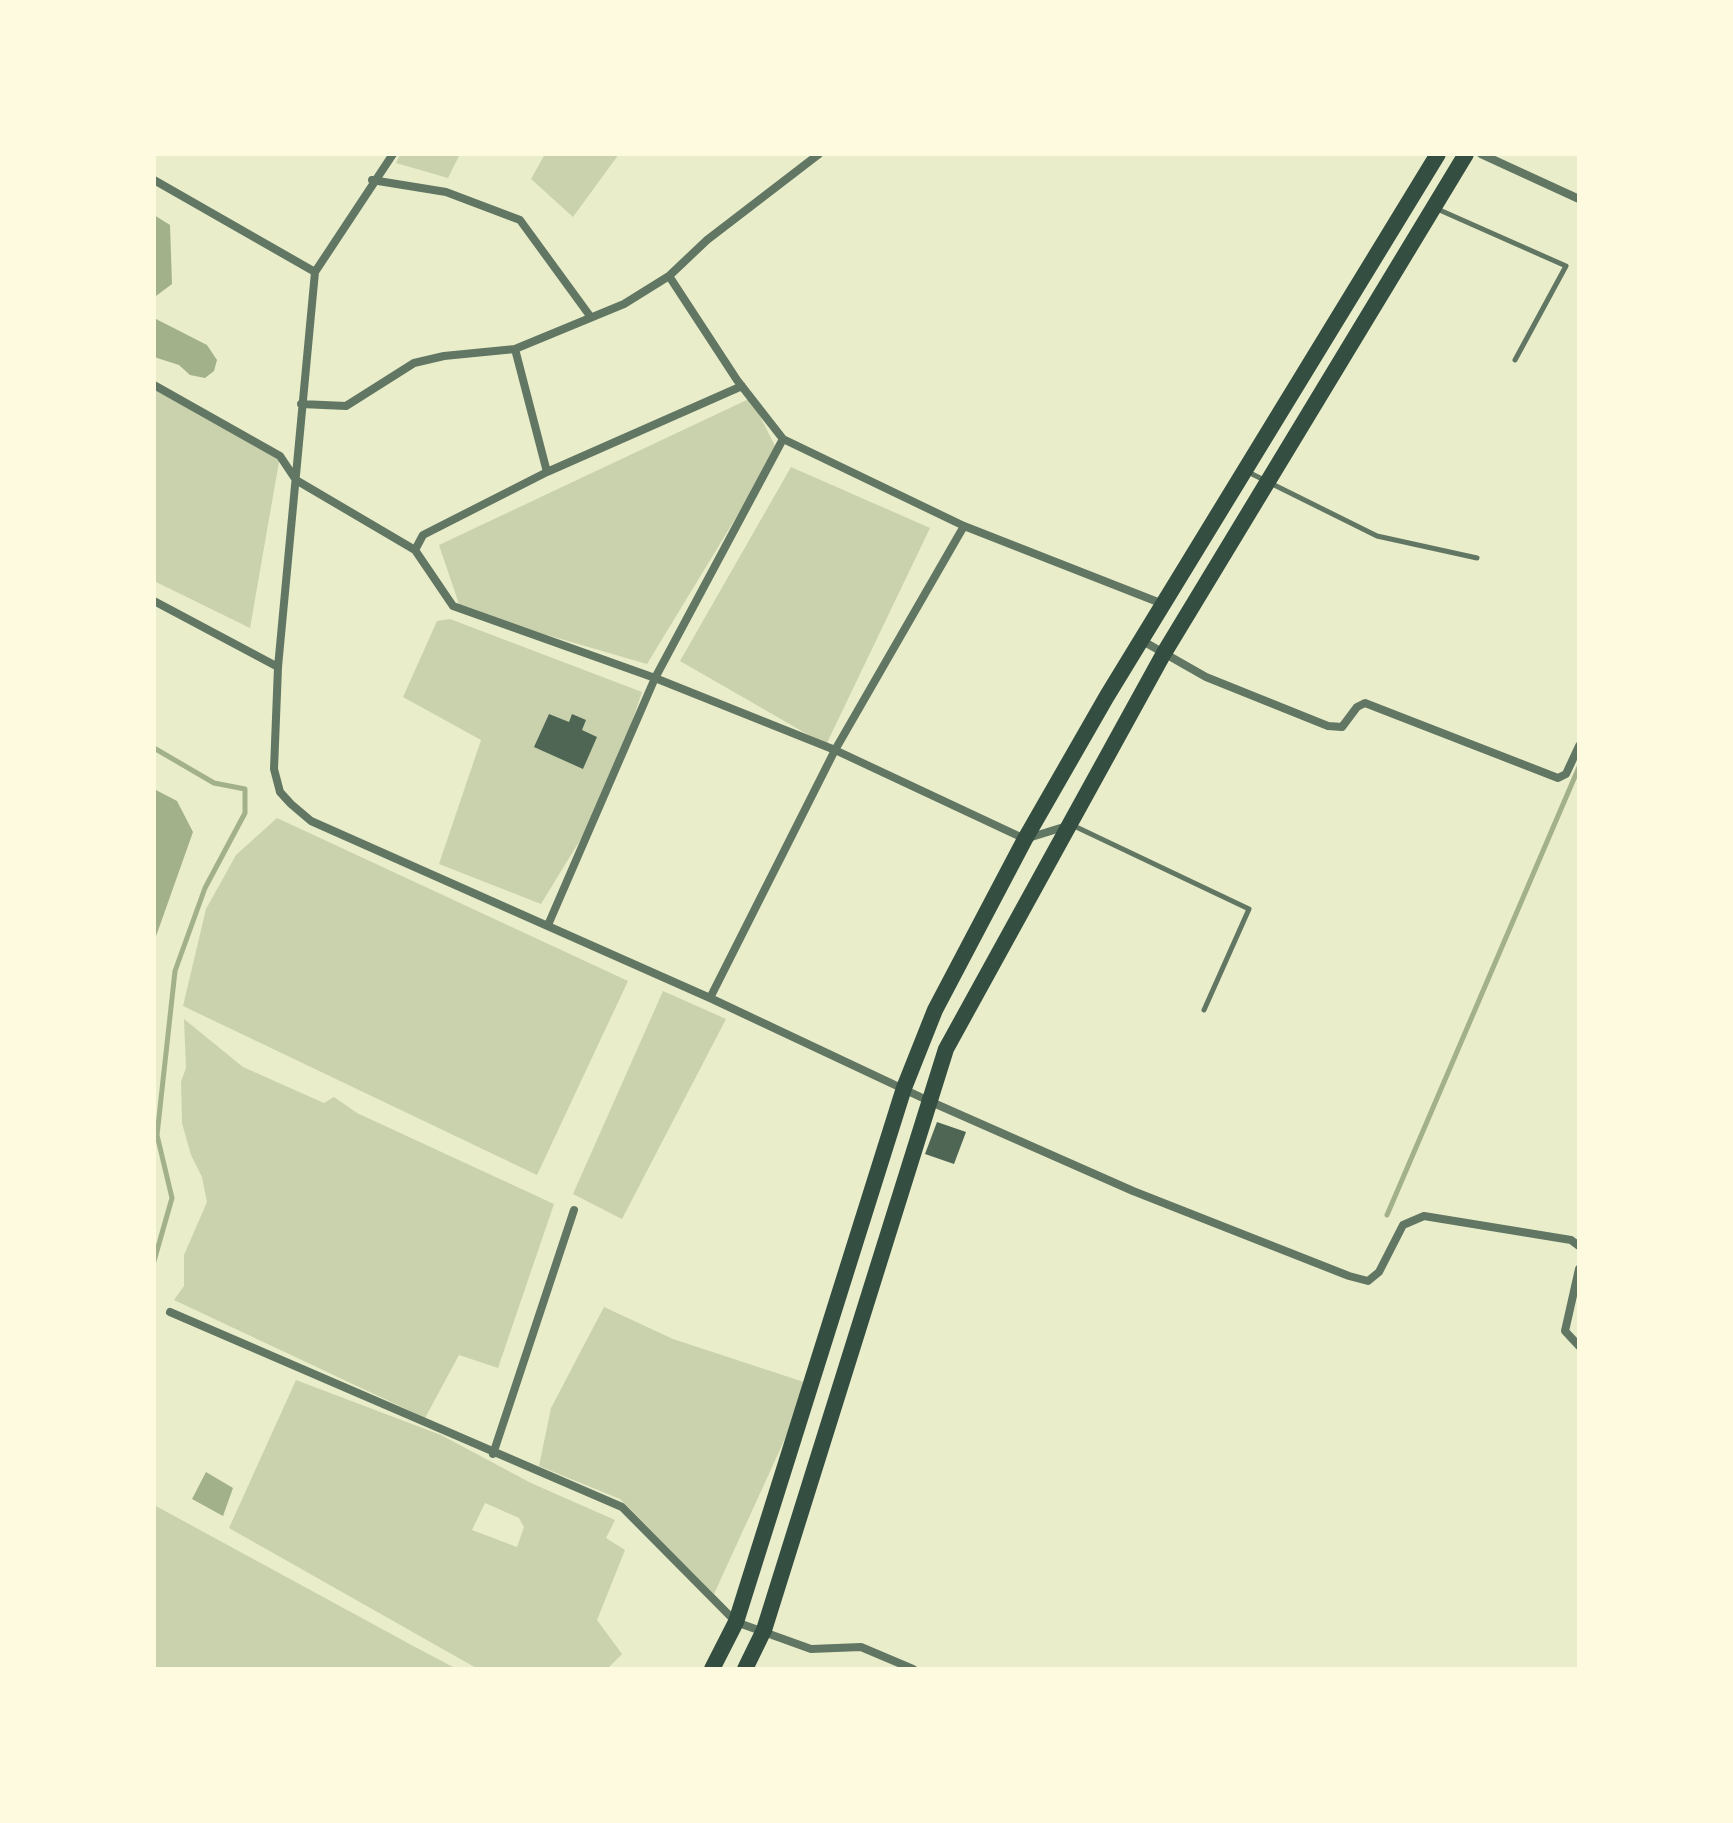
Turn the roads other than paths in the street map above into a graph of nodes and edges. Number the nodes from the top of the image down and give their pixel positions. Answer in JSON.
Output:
{"nodes":[{"id":1,"x":393,"y":154,"type":"edge"},
{"id":2,"x":819,"y":154,"type":"edge"},
{"id":3,"x":1438,"y":154,"type":"edge"},
{"id":4,"x":1466,"y":154,"type":"edge"},
{"id":5,"x":1481,"y":154,"type":"edge"},
{"id":6,"x":154,"y":180,"type":"edge"},
{"id":7,"x":372,"y":180,"type":"junction"},
{"id":8,"x":1579,"y":199,"type":"edge"},
{"id":9,"x":1434,"y":207,"type":"junction"},
{"id":10,"x":315,"y":272,"type":"junction"},
{"id":11,"x":669,"y":276,"type":"junction"},
{"id":12,"x":590,"y":316,"type":"junction"},
{"id":13,"x":515,"y":349,"type":"junction"},
{"id":14,"x":1515,"y":360,"type":"dead end"},
{"id":15,"x":154,"y":385,"type":"edge"},
{"id":16,"x":742,"y":386,"type":"junction"},
{"id":17,"x":301,"y":404,"type":"junction"},
{"id":18,"x":783,"y":439,"type":"junction"},
{"id":19,"x":1246,"y":471,"type":"junction"},
{"id":20,"x":547,"y":472,"type":"junction"},
{"id":21,"x":296,"y":480,"type":"junction"},
{"id":22,"x":1268,"y":482,"type":"junction"},
{"id":23,"x":964,"y":526,"type":"junction"},
{"id":24,"x":415,"y":550,"type":"junction"},
{"id":25,"x":1477,"y":558,"type":"dead end"},
{"id":26,"x":154,"y":601,"type":"edge"},
{"id":27,"x":1164,"y":605,"type":"junction"},
{"id":28,"x":1141,"y":640,"type":"junction"},
{"id":29,"x":1164,"y":653,"type":"junction"},
{"id":30,"x":278,"y":667,"type":"junction"},
{"id":31,"x":655,"y":678,"type":"junction"},
{"id":32,"x":1579,"y":746,"type":"edge"},
{"id":33,"x":835,"y":750,"type":"junction"},
{"id":34,"x":1072,"y":825,"type":"junction"},
{"id":35,"x":1025,"y":839,"type":"junction"},
{"id":36,"x":548,"y":925,"type":"junction"},
{"id":37,"x":710,"y":998,"type":"junction"},
{"id":38,"x":1204,"y":1010,"type":"dead end"},
{"id":39,"x":904,"y":1088,"type":"junction"},
{"id":40,"x":929,"y":1101,"type":"junction"},
{"id":41,"x":574,"y":1210,"type":"dead end"},
{"id":42,"x":1579,"y":1246,"type":"edge"},
{"id":43,"x":1579,"y":1269,"type":"edge"},
{"id":44,"x":170,"y":1312,"type":"dead end"},
{"id":45,"x":1579,"y":1346,"type":"edge"},
{"id":46,"x":493,"y":1454,"type":"junction"},
{"id":47,"x":736,"y":1622,"type":"junction"},
{"id":48,"x":764,"y":1630,"type":"junction"},
{"id":49,"x":712,"y":1669,"type":"edge"},
{"id":50,"x":745,"y":1669,"type":"edge"},
{"id":51,"x":913,"y":1669,"type":"edge"}],
"edges":[{"from":1,"to":7,"type":"street"},
{"from":2,"to":11,"type":"street"},
{"from":3,"to":19,"type":"main road"},
{"from":4,"to":9,"type":"main road"},
{"from":5,"to":8,"type":"street"},
{"from":6,"to":10,"type":"street"},
{"from":7,"to":10,"type":"street"},
{"from":7,"to":12,"type":"street"},
{"from":9,"to":14,"type":"lane"},
{"from":9,"to":22,"type":"main road"},
{"from":10,"to":17,"type":"street"},
{"from":11,"to":12,"type":"street"},
{"from":11,"to":16,"type":"street"},
{"from":12,"to":13,"type":"street"},
{"from":13,"to":17,"type":"street"},
{"from":13,"to":20,"type":"street"},
{"from":15,"to":21,"type":"street"},
{"from":16,"to":18,"type":"street"},
{"from":16,"to":20,"type":"street"},
{"from":17,"to":21,"type":"street"},
{"from":18,"to":23,"type":"street"},
{"from":18,"to":31,"type":"street"},
{"from":19,"to":22,"type":"lane"},
{"from":19,"to":27,"type":"main road"},
{"from":20,"to":24,"type":"street"},
{"from":21,"to":24,"type":"street"},
{"from":21,"to":30,"type":"street"},
{"from":22,"to":25,"type":"lane"},
{"from":22,"to":29,"type":"main road"},
{"from":23,"to":27,"type":"street"},
{"from":23,"to":33,"type":"street"},
{"from":24,"to":31,"type":"street"},
{"from":26,"to":30,"type":"street"},
{"from":27,"to":28,"type":"main road"},
{"from":28,"to":29,"type":"street"},
{"from":28,"to":35,"type":"main road"},
{"from":29,"to":32,"type":"street"},
{"from":29,"to":34,"type":"main road"},
{"from":30,"to":36,"type":"street"},
{"from":31,"to":33,"type":"street"},
{"from":31,"to":36,"type":"street"},
{"from":33,"to":35,"type":"street"},
{"from":33,"to":37,"type":"street"},
{"from":34,"to":35,"type":"street"},
{"from":34,"to":38,"type":"lane"},
{"from":34,"to":40,"type":"main road"},
{"from":35,"to":39,"type":"main road"},
{"from":36,"to":37,"type":"street"},
{"from":37,"to":39,"type":"street"},
{"from":39,"to":40,"type":"street"},
{"from":39,"to":47,"type":"main road"},
{"from":40,"to":42,"type":"street"},
{"from":40,"to":48,"type":"main road"},
{"from":41,"to":46,"type":"street"},
{"from":43,"to":45,"type":"street"},
{"from":44,"to":46,"type":"street"},
{"from":46,"to":47,"type":"street"},
{"from":47,"to":48,"type":"street"},
{"from":47,"to":49,"type":"main road"},
{"from":48,"to":50,"type":"main road"},
{"from":48,"to":51,"type":"street"}]}
